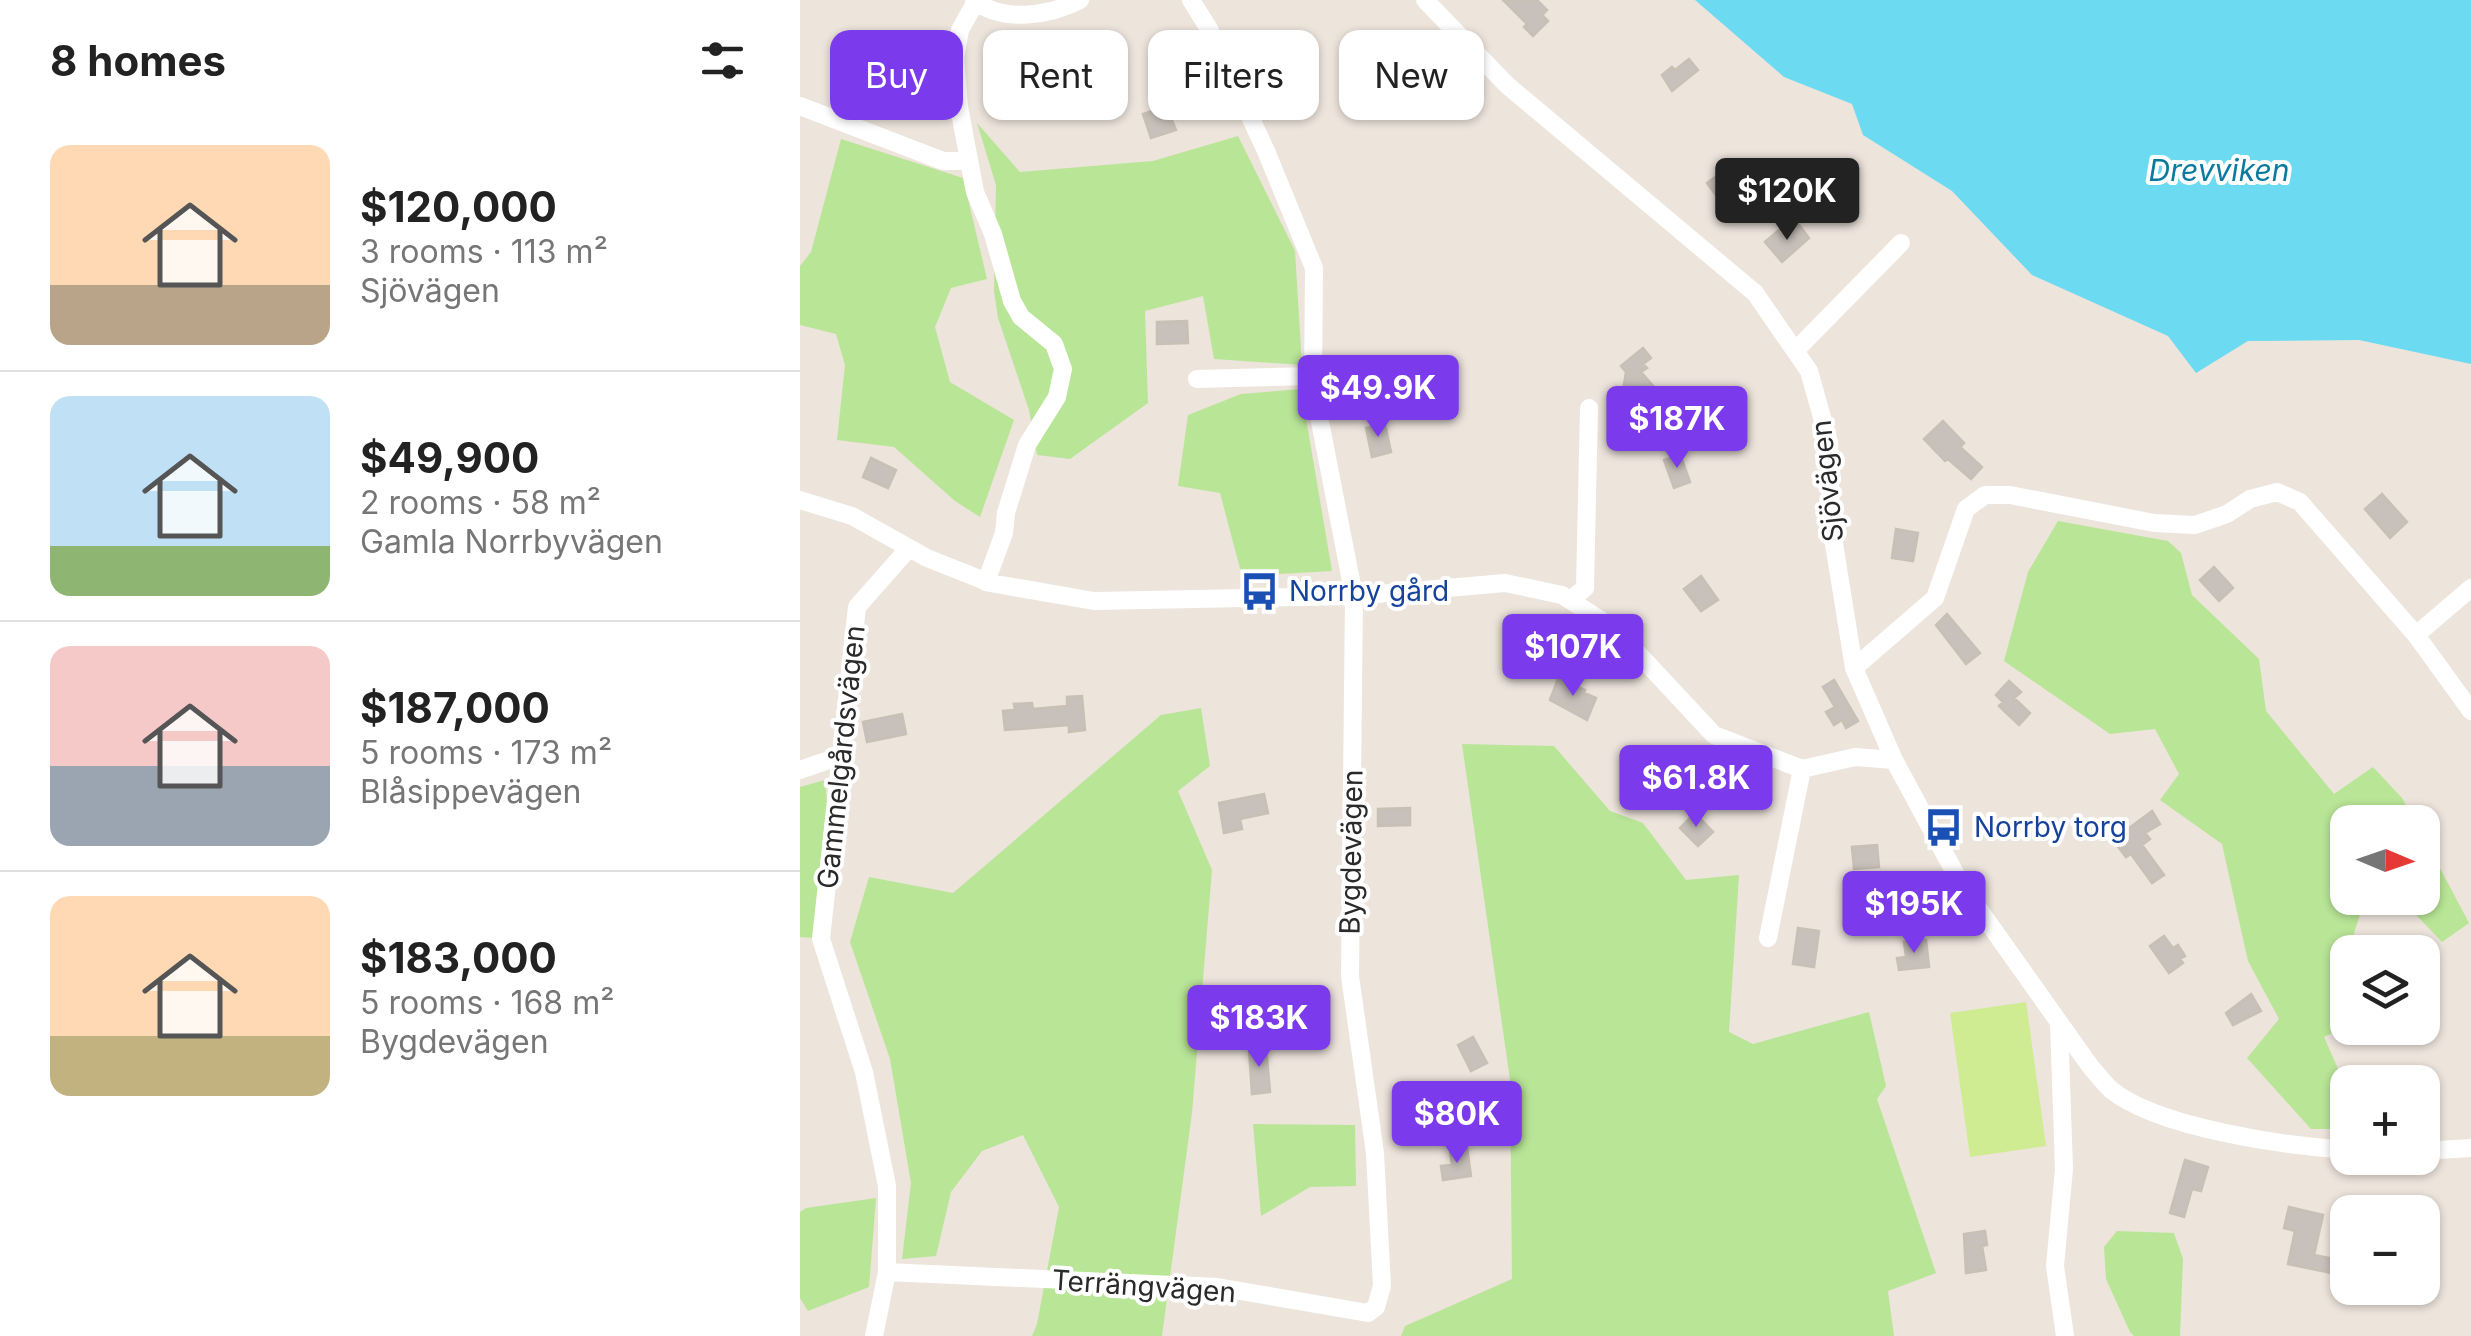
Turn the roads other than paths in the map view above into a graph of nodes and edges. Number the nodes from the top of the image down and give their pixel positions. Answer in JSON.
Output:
{"nodes":[{"id":1,"x":1080,"y":0,"type":"edge"},
{"id":2,"x":1191,"y":0,"type":"edge"},
{"id":3,"x":1425,"y":0,"type":"edge"},
{"id":4,"x":975,"y":2,"type":"edge"},
{"id":5,"x":800,"y":106,"type":"edge"},
{"id":6,"x":968,"y":161,"type":"junction"},
{"id":7,"x":1901,"y":243,"type":"dead end"},
{"id":8,"x":1795,"y":351,"type":"junction"},
{"id":9,"x":1314,"y":376,"type":"junction"},
{"id":10,"x":1198,"y":380,"type":"dead end"},
{"id":11,"x":1590,"y":408,"type":"dead end"},
{"id":12,"x":800,"y":500,"type":"edge"},
{"id":13,"x":909,"y":548,"type":"junction"},
{"id":14,"x":986,"y":582,"type":"junction"},
{"id":15,"x":2471,"y":588,"type":"edge"},
{"id":16,"x":1354,"y":596,"type":"junction"},
{"id":17,"x":1570,"y":600,"type":"junction"},
{"id":18,"x":2416,"y":635,"type":"junction"},
{"id":19,"x":1854,"y":668,"type":"junction"},
{"id":20,"x":2471,"y":712,"type":"edge"},
{"id":21,"x":843,"y":756,"type":"junction"},
{"id":22,"x":1894,"y":760,"type":"junction"},
{"id":23,"x":1802,"y":768,"type":"junction"},
{"id":24,"x":800,"y":770,"type":"edge"},
{"id":25,"x":1768,"y":938,"type":"dead end"},
{"id":26,"x":2059,"y":1023,"type":"junction"},
{"id":27,"x":2471,"y":1148,"type":"edge"},
{"id":28,"x":2330,"y":1149,"type":"edge"},
{"id":29,"x":2440,"y":1151,"type":"edge"},
{"id":30,"x":887,"y":1272,"type":"junction"},
{"id":31,"x":1382,"y":1286,"type":"joint"},
{"id":32,"x":874,"y":1336,"type":"edge"},
{"id":33,"x":2065,"y":1336,"type":"edge"}],
"edges":[{"from":1,"to":4,"type":"street"},
{"from":2,"to":9,"type":"street","name":"Bygdevägen"},
{"from":3,"to":8,"type":"street","name":"Sjövägen"},
{"from":4,"to":6,"type":"street"},
{"from":5,"to":6,"type":"street"},
{"from":6,"to":14,"type":"street"},
{"from":7,"to":8,"type":"street"},
{"from":8,"to":19,"type":"street","name":"Sjövägen"},
{"from":9,"to":10,"type":"street"},
{"from":9,"to":16,"type":"street","name":"Bygdevägen"},
{"from":11,"to":17,"type":"street"},
{"from":12,"to":13,"type":"street"},
{"from":13,"to":14,"type":"street"},
{"from":13,"to":21,"type":"street","name":"Gammelgårdsvägen"},
{"from":14,"to":16,"type":"street"},
{"from":15,"to":18,"type":"street"},
{"from":16,"to":17,"type":"street"},
{"from":16,"to":31,"type":"street","name":"Bygdevägen"},
{"from":17,"to":23,"type":"street"},
{"from":18,"to":19,"type":"street"},
{"from":18,"to":20,"type":"street"},
{"from":19,"to":22,"type":"street","name":"Sjövägen"},
{"from":21,"to":24,"type":"street"},
{"from":21,"to":30,"type":"street","name":"Gammelgårdsvägen"},
{"from":22,"to":23,"type":"street"},
{"from":22,"to":26,"type":"street","name":"Sjövägen"},
{"from":23,"to":25,"type":"street"},
{"from":26,"to":28,"type":"street","name":"Sjövägen"},
{"from":26,"to":33,"type":"street"},
{"from":27,"to":29,"type":"street"},
{"from":30,"to":31,"type":"street","name":"Terrängvägen"},
{"from":30,"to":32,"type":"street","name":"Gammelgårdsvägen"}]}
